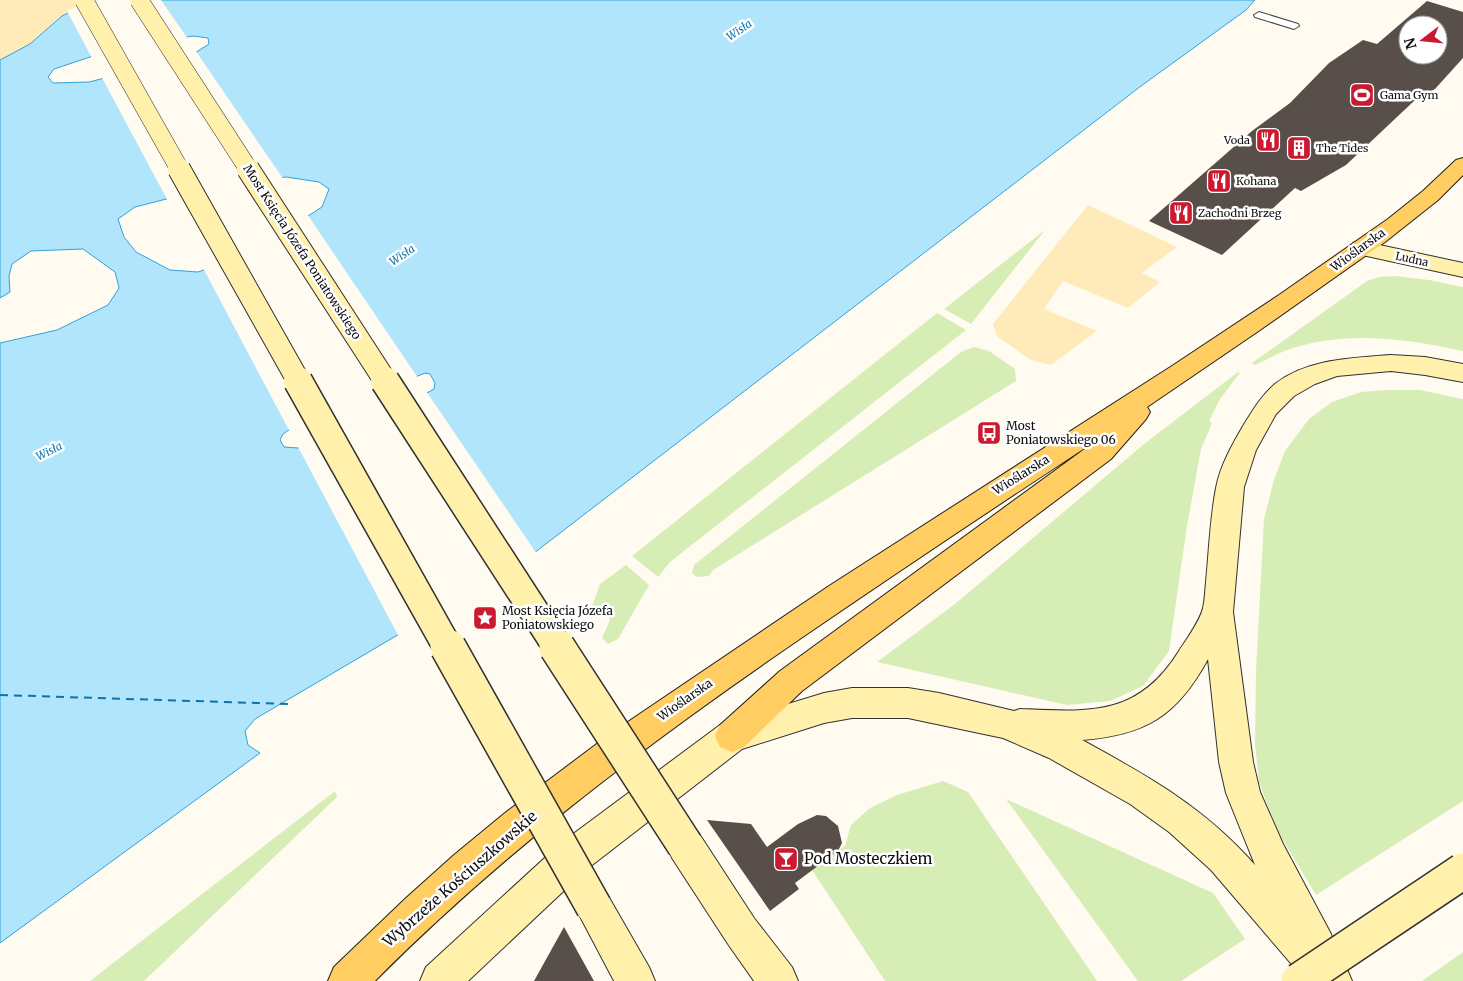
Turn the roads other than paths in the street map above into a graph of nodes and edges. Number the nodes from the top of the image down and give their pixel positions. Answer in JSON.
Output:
{"nodes":[{"id":1,"x":84,"y":0,"type":"edge"},
{"id":2,"x":139,"y":0,"type":"edge"},
{"id":3,"x":1259,"y":15,"type":"dead end"},
{"id":4,"x":1294,"y":26,"type":"dead end"},
{"id":5,"x":1463,"y":164,"type":"edge"},
{"id":6,"x":1362,"y":248,"type":"junction"},
{"id":7,"x":1463,"y":270,"type":"edge"},
{"id":8,"x":1463,"y":373,"type":"edge"},
{"id":9,"x":1156,"y":390,"type":"junction"},
{"id":10,"x":1218,"y":612,"type":"junction"},
{"id":11,"x":1006,"y":723,"type":"junction"},
{"id":12,"x":732,"y":736,"type":"junction"},
{"id":13,"x":575,"y":781,"type":"joint"},
{"id":14,"x":1463,"y":870,"type":"edge"},
{"id":15,"x":348,"y":981,"type":"edge"},
{"id":16,"x":440,"y":981,"type":"edge"},
{"id":17,"x":635,"y":981,"type":"edge"},
{"id":18,"x":778,"y":981,"type":"edge"},
{"id":19,"x":1299,"y":981,"type":"edge"},
{"id":20,"x":1332,"y":981,"type":"edge"}],
"edges":[{"from":1,"to":17,"type":"main road","bridge":true},
{"from":2,"to":18,"type":"main road","name":"Most Księcia Józefa Poniatowskiego","bridge":true},
{"from":3,"to":4,"type":"lane"},
{"from":5,"to":6,"type":"main road","name":"Wioślarska"},
{"from":6,"to":7,"type":"main road","name":"Ludna"},
{"from":6,"to":9,"type":"main road","name":"Wioślarska"},
{"from":8,"to":10,"type":"main road"},
{"from":9,"to":12,"type":"main road"},
{"from":9,"to":13,"type":"main road","name":"Wioślarska"},
{"from":10,"to":11,"type":"main road"},
{"from":10,"to":20,"type":"main road"},
{"from":11,"to":12,"type":"main road"},
{"from":11,"to":20,"type":"main road"},
{"from":12,"to":16,"type":"main road"},
{"from":13,"to":15,"type":"main road","name":"Wybrzeże Kościuszkowskie"},
{"from":14,"to":19,"type":"main road","bridge":true}]}
